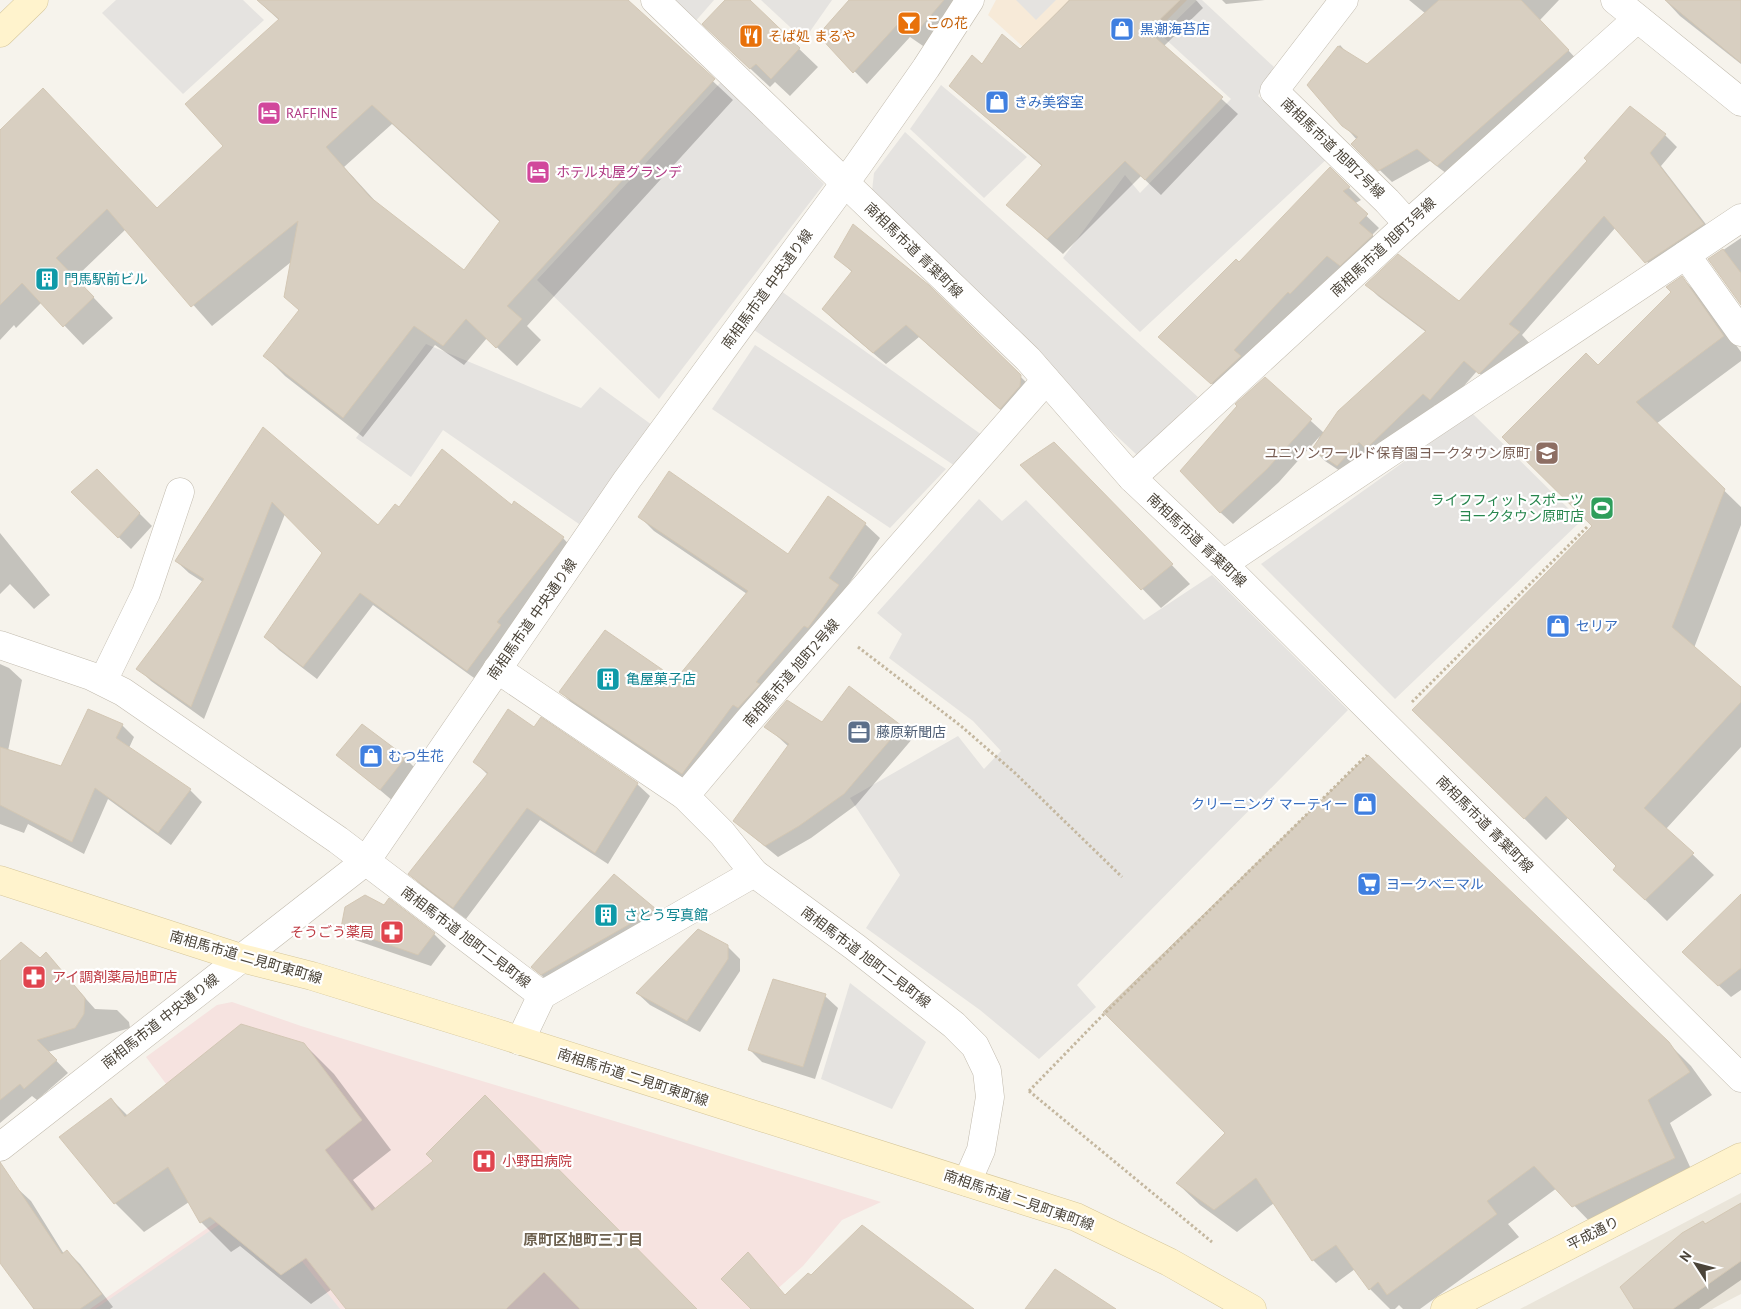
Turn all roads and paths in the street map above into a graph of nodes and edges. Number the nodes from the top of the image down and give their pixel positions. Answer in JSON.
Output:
{"nodes":[{"id":1,"x":34,"y":0,"type":"edge"},
{"id":2,"x":655,"y":0,"type":"edge"},
{"id":3,"x":970,"y":0,"type":"edge"},
{"id":4,"x":1344,"y":0,"type":"edge"},
{"id":5,"x":1615,"y":0,"type":"edge"},
{"id":6,"x":1637,"y":18,"type":"junction"},
{"id":7,"x":0,"y":33,"type":"edge"},
{"id":8,"x":1741,"y":102,"type":"edge"},
{"id":9,"x":844,"y":184,"type":"junction"},
{"id":10,"x":1741,"y":218,"type":"edge"},
{"id":11,"x":1408,"y":224,"type":"junction"},
{"id":12,"x":1686,"y":255,"type":"junction"},
{"id":13,"x":1741,"y":332,"type":"edge"},
{"id":14,"x":1046,"y":380,"type":"junction"},
{"id":15,"x":1132,"y":478,"type":"junction"},
{"id":16,"x":180,"y":492,"type":"dead end"},
{"id":17,"x":1588,"y":526,"type":"dead end"},
{"id":18,"x":1223,"y":564,"type":"junction"},
{"id":19,"x":831,"y":627,"type":"junction"},
{"id":20,"x":0,"y":645,"type":"edge"},
{"id":21,"x":497,"y":669,"type":"junction"},
{"id":22,"x":104,"y":681,"type":"junction"},
{"id":23,"x":1390,"y":729,"type":"junction"},
{"id":24,"x":685,"y":796,"type":"junction"},
{"id":25,"x":366,"y":860,"type":"junction"},
{"id":26,"x":754,"y":873,"type":"junction"},
{"id":27,"x":1122,"y":877,"type":"dead end"},
{"id":28,"x":0,"y":880,"type":"edge"},
{"id":29,"x":241,"y":958,"type":"junction"},
{"id":30,"x":542,"y":995,"type":"junction"},
{"id":31,"x":520,"y":1041,"type":"junction"},
{"id":32,"x":1741,"y":1078,"type":"edge"},
{"id":33,"x":1025,"y":1088,"type":"dead end"},
{"id":34,"x":1029,"y":1091,"type":"junction"},
{"id":35,"x":0,"y":1147,"type":"edge"},
{"id":36,"x":1741,"y":1157,"type":"edge"},
{"id":37,"x":967,"y":1182,"type":"junction"},
{"id":38,"x":1212,"y":1242,"type":"dead end"},
{"id":39,"x":1252,"y":1309,"type":"edge"},
{"id":40,"x":1445,"y":1309,"type":"edge"}],
"edges":[{"from":1,"to":7,"type":"street"},
{"from":2,"to":9,"type":"street","name":"南相馬市道 青葉町線"},
{"from":3,"to":9,"type":"street","name":"南相馬市道 中央通り線"},
{"from":4,"to":11,"type":"street","name":"南相馬市道 旭町2号線"},
{"from":5,"to":6,"type":"street"},
{"from":6,"to":8,"type":"street"},
{"from":6,"to":11,"type":"street","name":"南相馬市道 旭町3号線"},
{"from":9,"to":14,"type":"street","name":"南相馬市道 青葉町線"},
{"from":9,"to":21,"type":"street","name":"南相馬市道 中央通り線"},
{"from":10,"to":12,"type":"street"},
{"from":11,"to":15,"type":"street","name":"南相馬市道 旭町3号線"},
{"from":12,"to":13,"type":"street"},
{"from":12,"to":18,"type":"street"},
{"from":14,"to":15,"type":"street","name":"南相馬市道 青葉町線"},
{"from":14,"to":19,"type":"street","name":"南相馬市道 旭町2号線"},
{"from":15,"to":18,"type":"street","name":"南相馬市道 青葉町線"},
{"from":16,"to":22,"type":"street"},
{"from":17,"to":23,"type":"path"},
{"from":18,"to":23,"type":"street","name":"南相馬市道 青葉町線"},
{"from":19,"to":24,"type":"street","name":"南相馬市道 旭町2号線"},
{"from":19,"to":27,"type":"path"},
{"from":20,"to":22,"type":"street","name":"南相馬市道 旭町二見町線"},
{"from":21,"to":24,"type":"street"},
{"from":21,"to":25,"type":"street","name":"南相馬市道 中央通り線"},
{"from":22,"to":25,"type":"street","name":"南相馬市道 旭町二見町線"},
{"from":23,"to":32,"type":"street","name":"南相馬市道 青葉町線"},
{"from":23,"to":34,"type":"path"},
{"from":24,"to":26,"type":"street"},
{"from":25,"to":29,"type":"street","name":"南相馬市道 中央通り線"},
{"from":25,"to":30,"type":"street","name":"南相馬市道 旭町二見町線"},
{"from":26,"to":30,"type":"street","name":"南相馬市道 旭町二見町線"},
{"from":26,"to":37,"type":"street","name":"南相馬市道 旭町二見町線"},
{"from":28,"to":29,"type":"street","name":"南相馬市道 二見町東町線"},
{"from":29,"to":31,"type":"street","name":"南相馬市道 二見町東町線"},
{"from":29,"to":35,"type":"street","name":"南相馬市道 中央通り線"},
{"from":30,"to":31,"type":"street"},
{"from":31,"to":37,"type":"street","name":"南相馬市道 二見町東町線"},
{"from":33,"to":34,"type":"path"},
{"from":34,"to":38,"type":"path"},
{"from":36,"to":40,"type":"street","name":"平成通り"},
{"from":37,"to":39,"type":"street","name":"南相馬市道 二見町東町線"}]}
